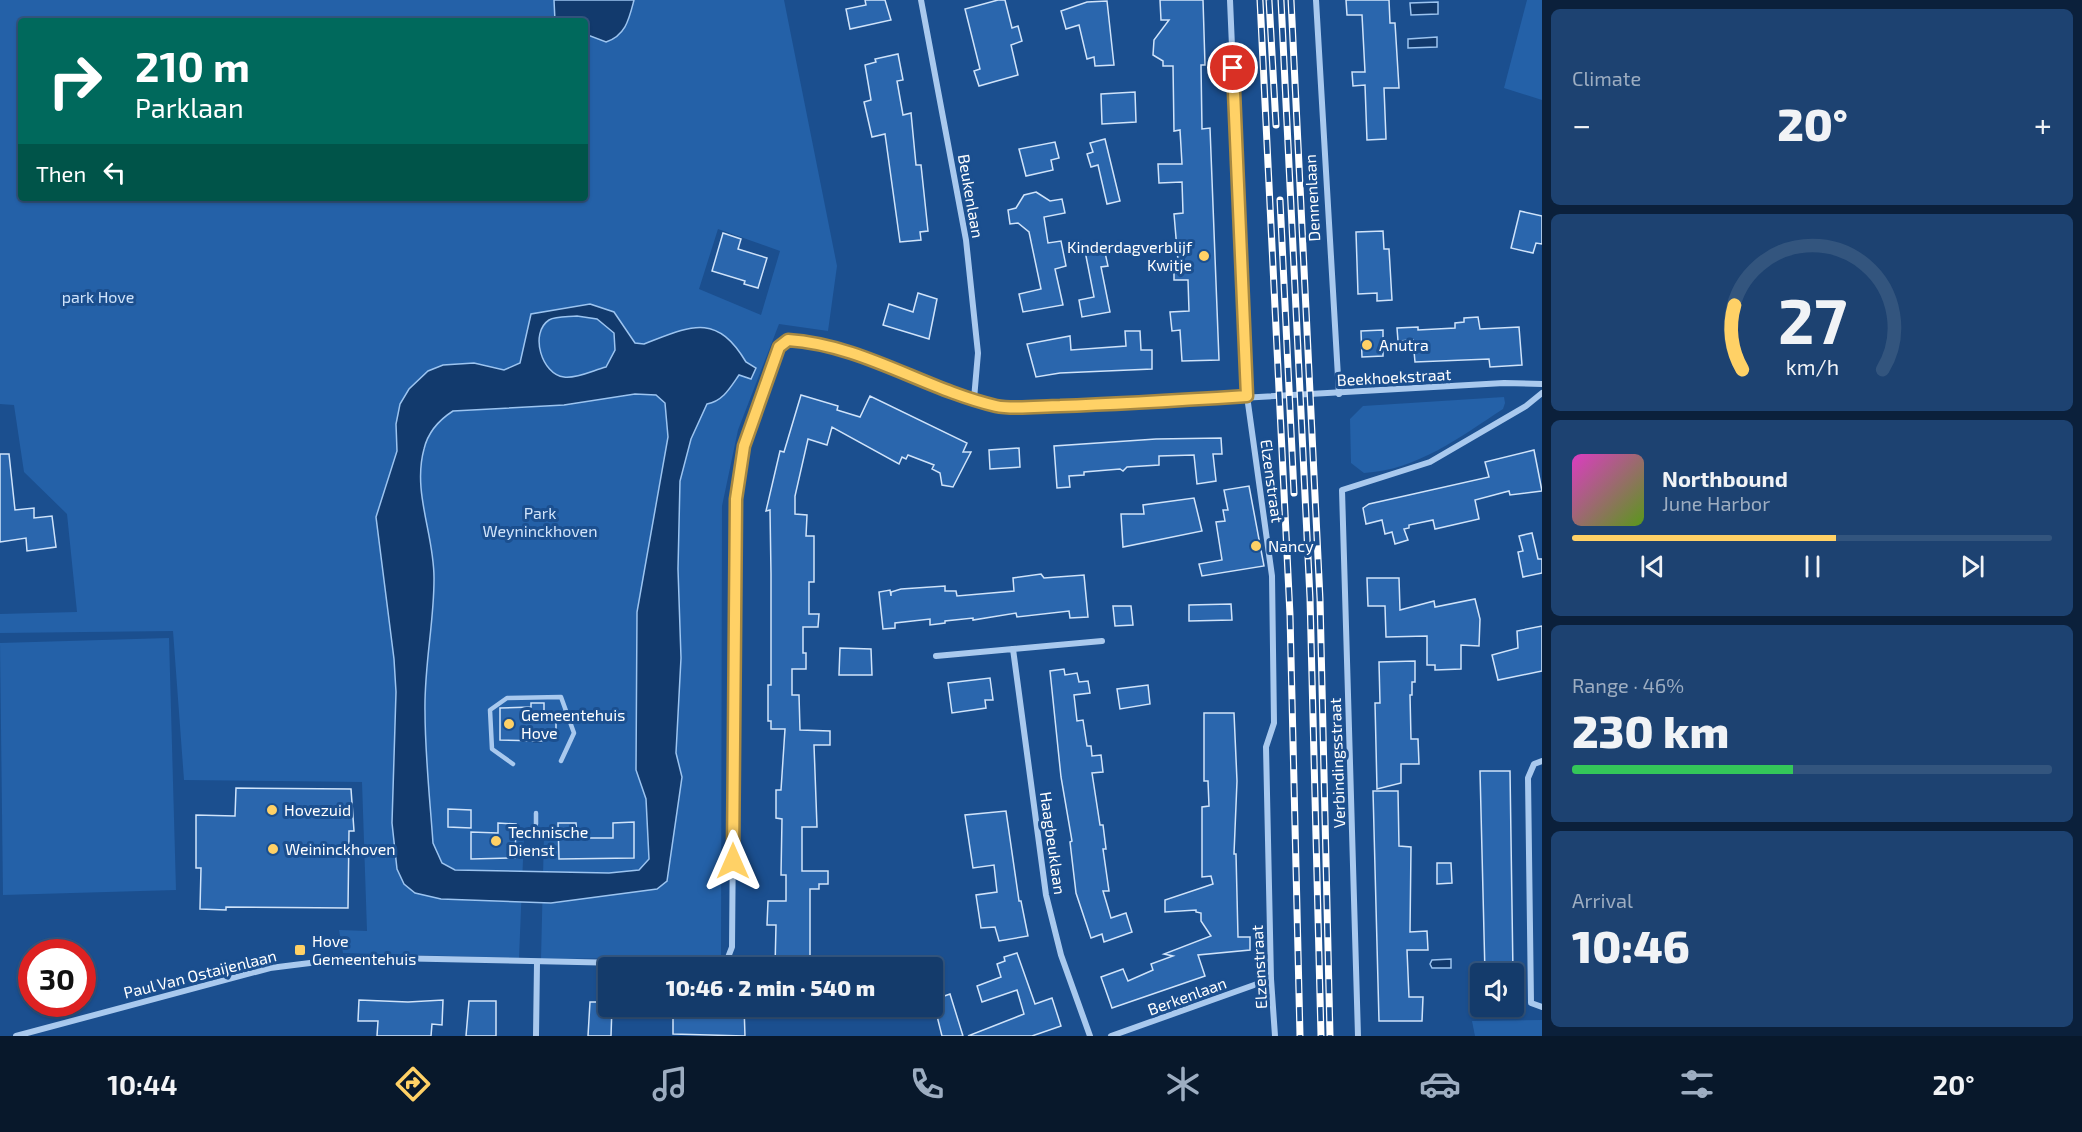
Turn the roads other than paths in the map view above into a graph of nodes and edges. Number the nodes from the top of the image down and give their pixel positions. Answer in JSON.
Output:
{"nodes":[{"id":1,"x":921,"y":0,"type":"edge"},
{"id":2,"x":1230,"y":0,"type":"edge"},
{"id":3,"x":1316,"y":0,"type":"edge"},
{"id":4,"x":1542,"y":384,"type":"edge"},
{"id":5,"x":1542,"y":393,"type":"edge"},
{"id":6,"x":1339,"y":394,"type":"junction"},
{"id":7,"x":1247,"y":396,"type":"junction"},
{"id":8,"x":974,"y":399,"type":"junction"},
{"id":9,"x":1102,"y":640,"type":"dead end"},
{"id":10,"x":1013,"y":649,"type":"junction"},
{"id":11,"x":936,"y":656,"type":"dead end"},
{"id":12,"x":561,"y":761,"type":"dead end"},
{"id":13,"x":1542,"y":762,"type":"edge"},
{"id":14,"x":513,"y":764,"type":"dead end"},
{"id":15,"x":536,"y":813,"type":"dead end"},
{"id":16,"x":536,"y":824,"type":"dead end"},
{"id":17,"x":537,"y":963,"type":"junction"},
{"id":18,"x":1271,"y":980,"type":"junction"},
{"id":19,"x":1542,"y":1007,"type":"edge"},
{"id":20,"x":16,"y":1036,"type":"edge"},
{"id":21,"x":536,"y":1036,"type":"edge"},
{"id":22,"x":1090,"y":1036,"type":"edge"},
{"id":23,"x":1111,"y":1036,"type":"edge"},
{"id":24,"x":1275,"y":1036,"type":"edge"},
{"id":25,"x":1358,"y":1036,"type":"edge"}],
"edges":[{"from":1,"to":8,"type":"street","name":"Beukenlaan"},
{"from":2,"to":7,"type":"street","name":"Elzenstraat"},
{"from":3,"to":6,"type":"street","name":"Dennenlaan"},
{"from":4,"to":6,"type":"street","name":"Beekhoekstraat"},
{"from":5,"to":25,"type":"street","name":"Verbindingsstraat"},
{"from":6,"to":7,"type":"street","name":"Beekhoekstraat"},
{"from":7,"to":8,"type":"street","name":"Beekhoekstraat"},
{"from":7,"to":18,"type":"street","name":"Elzenstraat"},
{"from":8,"to":17,"type":"street","name":"Paul Van Ostaijenlaan"},
{"from":9,"to":10,"type":"street"},
{"from":10,"to":11,"type":"street"},
{"from":10,"to":22,"type":"street","name":"Haagbeuklaan"},
{"from":12,"to":14,"type":"lane"},
{"from":13,"to":19,"type":"street"},
{"from":15,"to":16,"type":"lane"},
{"from":17,"to":20,"type":"street","name":"Paul Van Ostaijenlaan"},
{"from":17,"to":21,"type":"street"},
{"from":18,"to":23,"type":"street","name":"Berkenlaan"},
{"from":18,"to":24,"type":"street","name":"Elzenstraat"}]}
